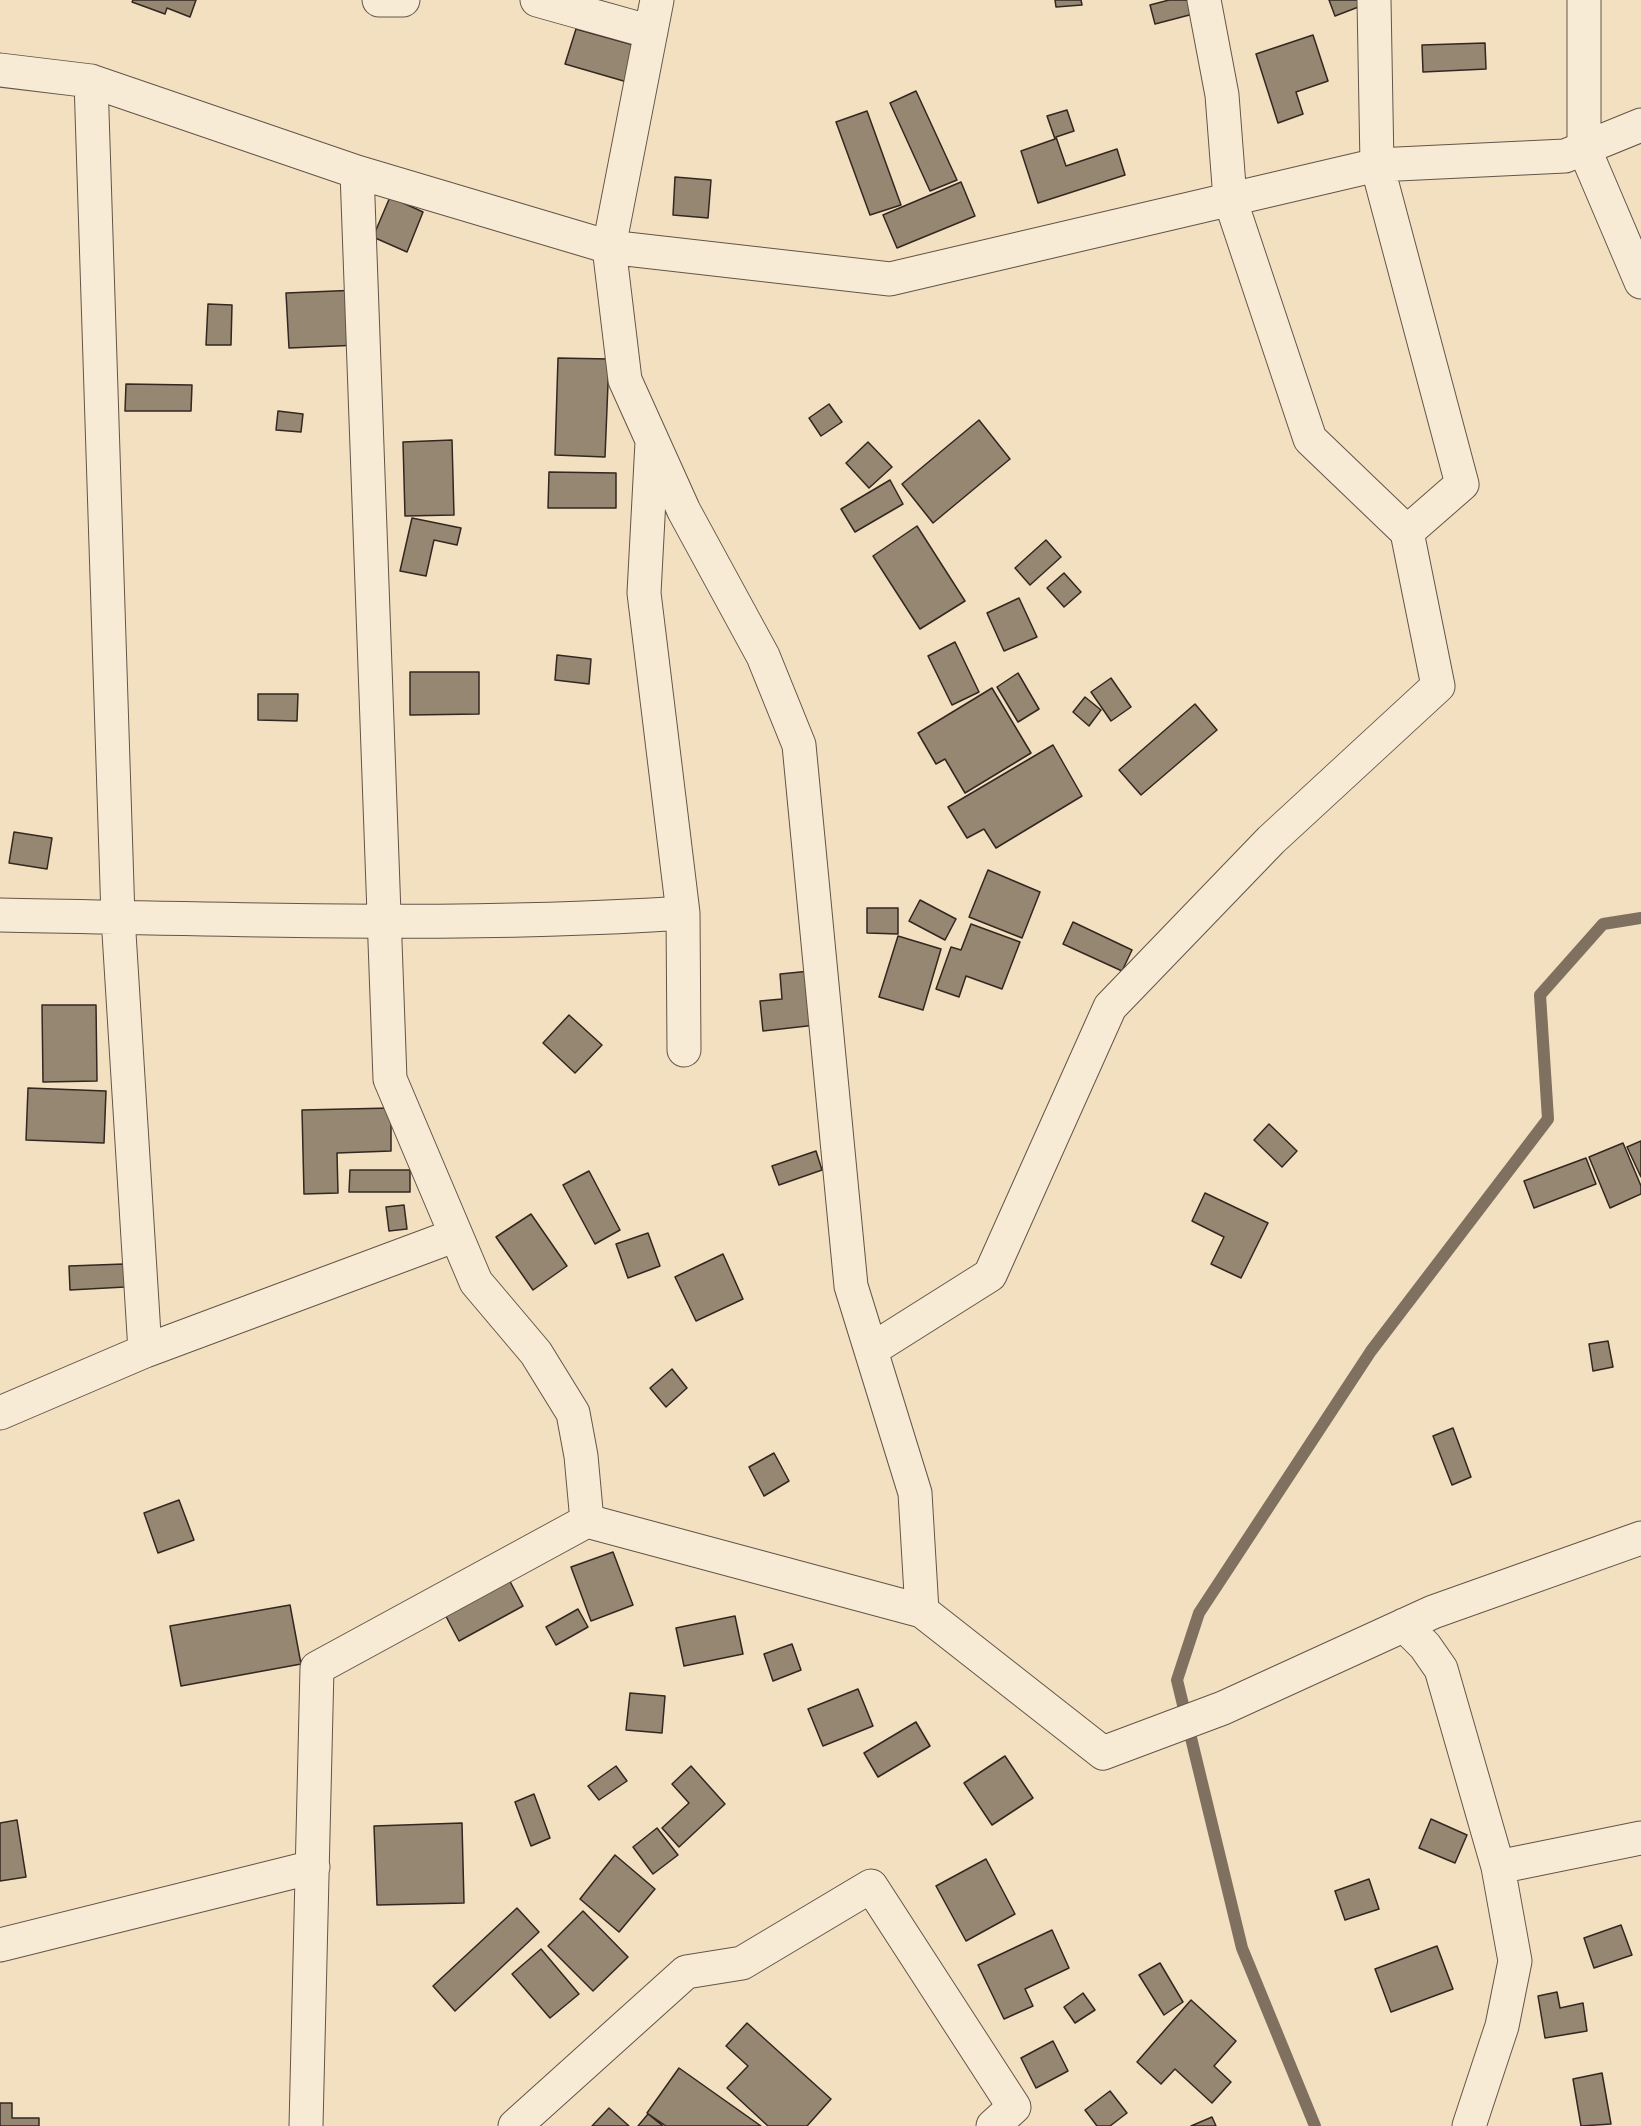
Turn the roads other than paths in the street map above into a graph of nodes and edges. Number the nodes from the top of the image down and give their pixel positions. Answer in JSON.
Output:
{"nodes":[{"id":1,"x":379,"y":0,"type":"edge"},
{"id":2,"x":403,"y":0,"type":"edge"},
{"id":3,"x":537,"y":0,"type":"edge"},
{"id":4,"x":657,"y":0,"type":"edge"},
{"id":5,"x":1203,"y":0,"type":"edge"},
{"id":6,"x":1374,"y":0,"type":"edge"},
{"id":7,"x":1584,"y":0,"type":"edge"},
{"id":8,"x":651,"y":32,"type":"junction"},
{"id":9,"x":0,"y":70,"type":"edge"},
{"id":10,"x":91,"y":81,"type":"junction"},
{"id":11,"x":1641,"y":125,"type":"edge"},
{"id":12,"x":1584,"y":148,"type":"junction"},
{"id":13,"x":1377,"y":165,"type":"junction"},
{"id":14,"x":357,"y":172,"type":"junction"},
{"id":15,"x":1230,"y":199,"type":"junction"},
{"id":16,"x":609,"y":247,"type":"junction"},
{"id":17,"x":1641,"y":282,"type":"edge"},
{"id":18,"x":652,"y":440,"type":"junction"},
{"id":19,"x":1407,"y":532,"type":"junction"},
{"id":20,"x":683,"y":914,"type":"junction"},
{"id":21,"x":0,"y":915,"type":"edge"},
{"id":22,"x":118,"y":917,"type":"junction"},
{"id":23,"x":386,"y":921,"type":"junction"},
{"id":24,"x":684,"y":1050,"type":"dead end"},
{"id":25,"x":456,"y":1236,"type":"junction"},
{"id":26,"x":871,"y":1350,"type":"junction"},
{"id":27,"x":145,"y":1351,"type":"junction"},
{"id":28,"x":0,"y":1413,"type":"edge"},
{"id":29,"x":587,"y":1521,"type":"junction"},
{"id":30,"x":1641,"y":1538,"type":"edge"},
{"id":31,"x":922,"y":1611,"type":"junction"},
{"id":32,"x":1404,"y":1625,"type":"junction"},
{"id":33,"x":1641,"y":1838,"type":"edge"},
{"id":34,"x":1498,"y":1867,"type":"junction"},
{"id":35,"x":313,"y":1868,"type":"junction"},
{"id":36,"x":0,"y":1945,"type":"edge"},
{"id":37,"x":306,"y":2126,"type":"edge"},
{"id":38,"x":515,"y":2126,"type":"edge"},
{"id":39,"x":993,"y":2126,"type":"edge"},
{"id":40,"x":1469,"y":2126,"type":"edge"}],
"edges":[{"from":1,"to":2,"type":"street"},
{"from":3,"to":8,"type":"street"},
{"from":4,"to":8,"type":"street"},
{"from":5,"to":15,"type":"street"},
{"from":6,"to":13,"type":"street"},
{"from":7,"to":12,"type":"street"},
{"from":8,"to":16,"type":"street"},
{"from":9,"to":10,"type":"street"},
{"from":10,"to":14,"type":"street"},
{"from":10,"to":22,"type":"street"},
{"from":11,"to":12,"type":"street"},
{"from":12,"to":13,"type":"street"},
{"from":12,"to":17,"type":"street"},
{"from":13,"to":15,"type":"street"},
{"from":13,"to":19,"type":"street"},
{"from":14,"to":16,"type":"street"},
{"from":14,"to":23,"type":"street"},
{"from":15,"to":16,"type":"street"},
{"from":15,"to":19,"type":"street"},
{"from":16,"to":18,"type":"street"},
{"from":18,"to":20,"type":"street"},
{"from":18,"to":26,"type":"street"},
{"from":19,"to":26,"type":"street"},
{"from":20,"to":23,"type":"street"},
{"from":20,"to":24,"type":"street"},
{"from":21,"to":22,"type":"street"},
{"from":22,"to":23,"type":"street"},
{"from":22,"to":27,"type":"street"},
{"from":23,"to":25,"type":"street"},
{"from":25,"to":27,"type":"street"},
{"from":25,"to":29,"type":"street"},
{"from":26,"to":31,"type":"street"},
{"from":27,"to":28,"type":"street"},
{"from":29,"to":31,"type":"street"},
{"from":29,"to":35,"type":"street"},
{"from":30,"to":32,"type":"street"},
{"from":31,"to":32,"type":"street"},
{"from":32,"to":34,"type":"street"},
{"from":33,"to":34,"type":"street"},
{"from":34,"to":40,"type":"street"},
{"from":35,"to":36,"type":"street"},
{"from":35,"to":37,"type":"street"},
{"from":38,"to":39,"type":"street"}]}
